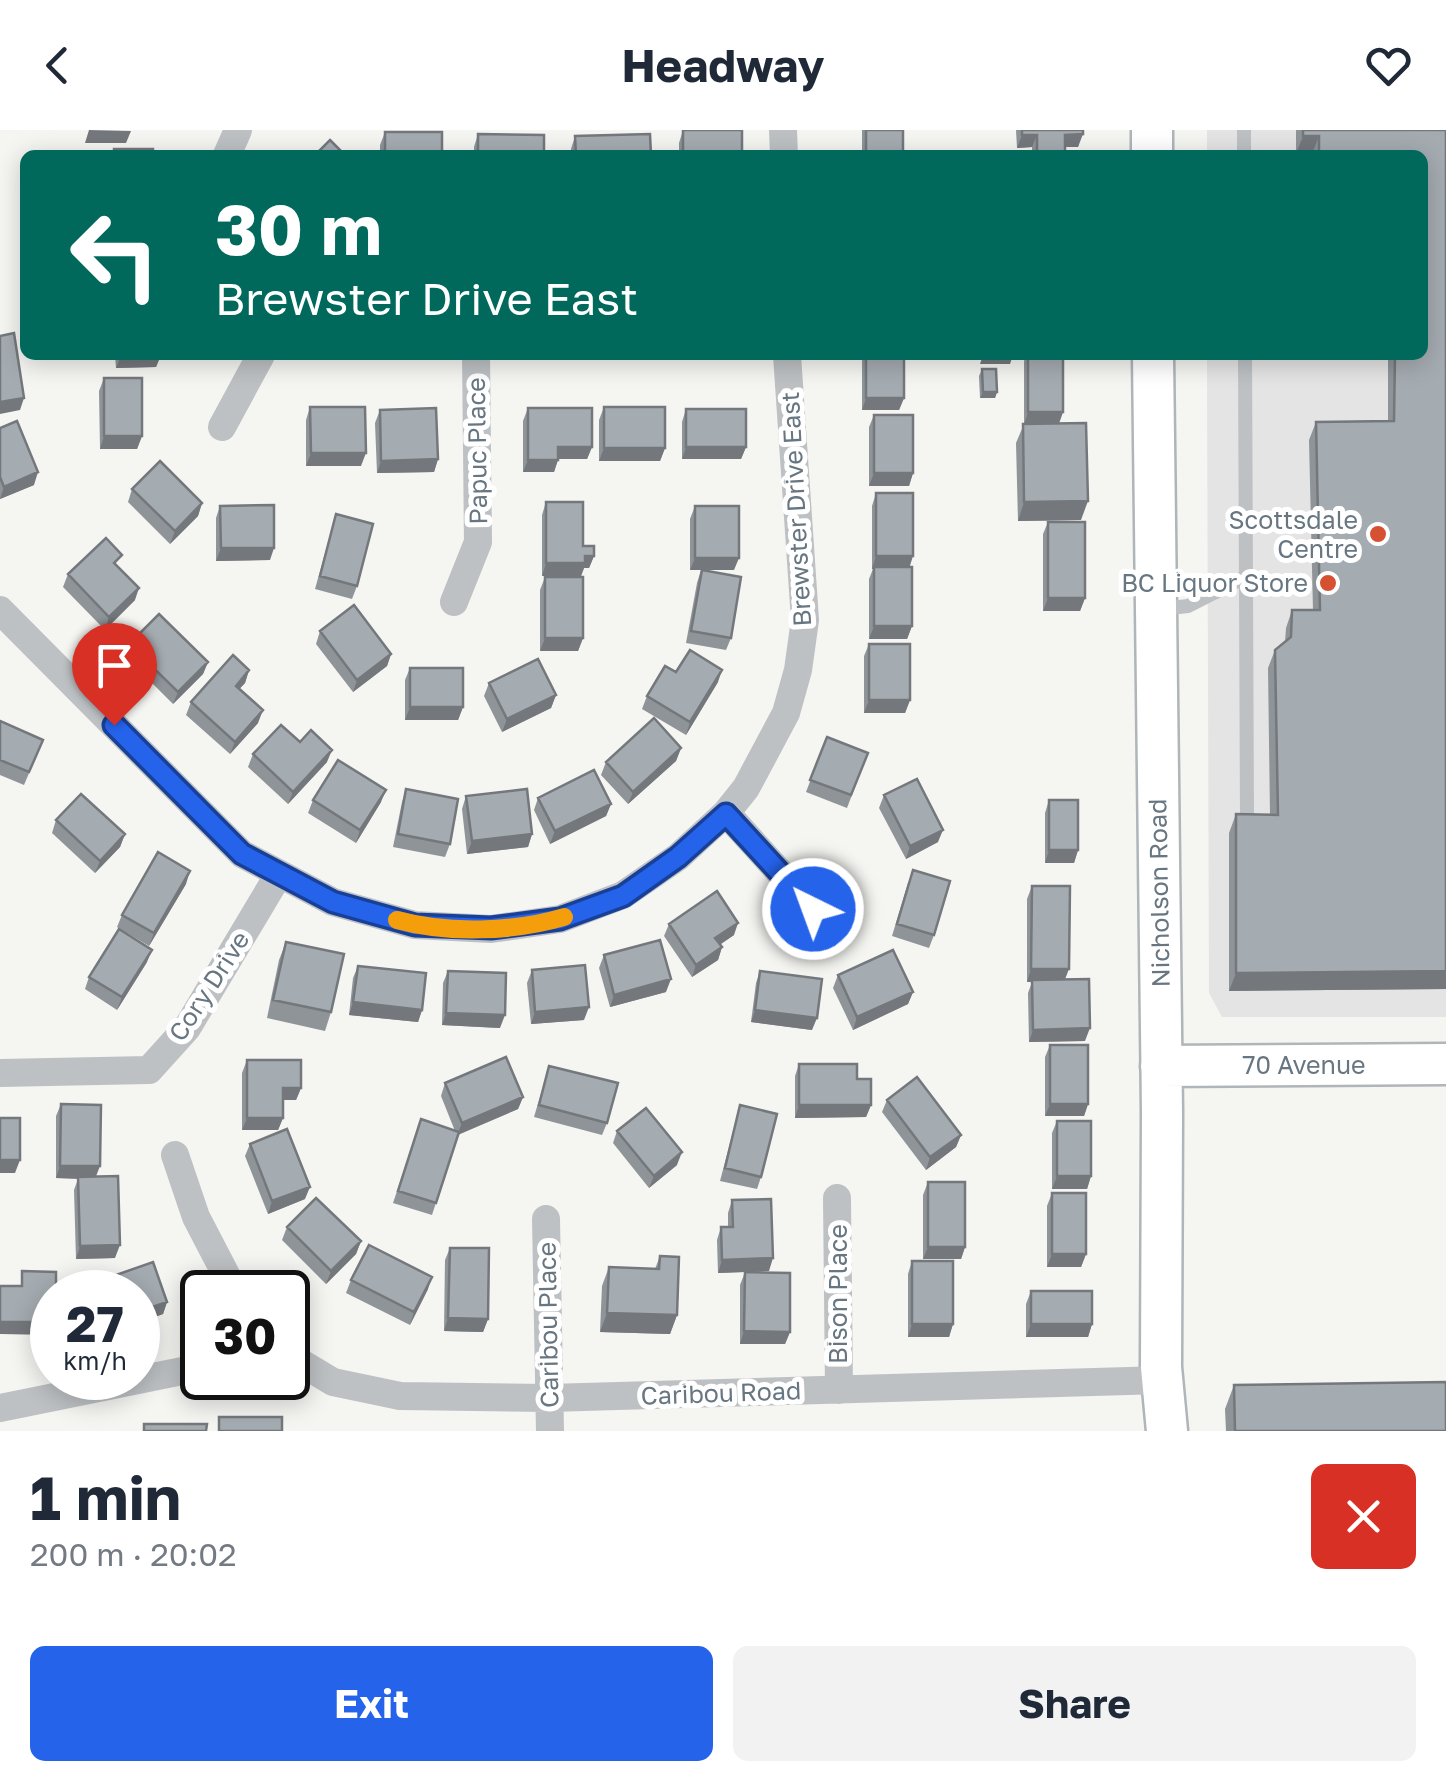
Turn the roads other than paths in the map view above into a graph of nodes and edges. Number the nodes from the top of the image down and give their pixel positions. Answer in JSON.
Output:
{"nodes":[{"id":1,"x":258,"y":360,"type":"edge"},
{"id":2,"x":476,"y":360,"type":"edge"},
{"id":3,"x":787,"y":360,"type":"edge"},
{"id":4,"x":1154,"y":360,"type":"edge"},
{"id":5,"x":1246,"y":360,"type":"edge"},
{"id":6,"x":222,"y":427,"type":"dead end"},
{"id":7,"x":1247,"y":576,"type":"junction"},
{"id":8,"x":454,"y":602,"type":"dead end"},
{"id":9,"x":1155,"y":609,"type":"junction"},
{"id":10,"x":0,"y":610,"type":"edge"},
{"id":11,"x":726,"y":814,"type":"junction"},
{"id":12,"x":1247,"y":818,"type":"edge"},
{"id":13,"x":279,"y":874,"type":"junction"},
{"id":14,"x":813,"y":909,"type":"dead end"},
{"id":15,"x":1446,"y":1064,"type":"edge"},
{"id":16,"x":1161,"y":1066,"type":"junction"},
{"id":17,"x":0,"y":1073,"type":"edge"},
{"id":18,"x":175,"y":1156,"type":"dead end"},
{"id":19,"x":838,"y":1198,"type":"dead end"},
{"id":20,"x":546,"y":1220,"type":"dead end"},
{"id":21,"x":224,"y":1270,"type":"edge"},
{"id":22,"x":310,"y":1369,"type":"edge"},
{"id":23,"x":180,"y":1371,"type":"edge"},
{"id":24,"x":1163,"y":1380,"type":"junction"},
{"id":25,"x":838,"y":1390,"type":"junction"},
{"id":26,"x":549,"y":1398,"type":"junction"},
{"id":27,"x":0,"y":1408,"type":"edge"},
{"id":28,"x":550,"y":1431,"type":"edge"},
{"id":29,"x":1167,"y":1431,"type":"edge"}],
"edges":[{"from":1,"to":6,"type":"street"},
{"from":2,"to":8,"type":"street","name":"Papuc Place"},
{"from":3,"to":11,"type":"street","name":"Brewster Drive East"},
{"from":4,"to":9,"type":"street","name":"Nicholson Road"},
{"from":5,"to":7,"type":"lane"},
{"from":7,"to":9,"type":"lane"},
{"from":7,"to":12,"type":"lane"},
{"from":9,"to":16,"type":"street","name":"Nicholson Road"},
{"from":10,"to":13,"type":"street","name":"Brewster Drive East"},
{"from":11,"to":13,"type":"street","name":"Brewster Drive East"},
{"from":11,"to":14,"type":"street"},
{"from":13,"to":17,"type":"street","name":"Cory Drive"},
{"from":15,"to":16,"type":"street","name":"70 Avenue"},
{"from":16,"to":24,"type":"street","name":"Nicholson Road"},
{"from":18,"to":21,"type":"street"},
{"from":19,"to":25,"type":"street","name":"Bison Place"},
{"from":20,"to":26,"type":"street","name":"Caribou Place"},
{"from":22,"to":26,"type":"street","name":"Caribou Road"},
{"from":23,"to":27,"type":"street"},
{"from":24,"to":25,"type":"street","name":"Caribou Road"},
{"from":24,"to":29,"type":"street","name":"Nicholson Road"},
{"from":25,"to":26,"type":"street","name":"Caribou Road"},
{"from":26,"to":28,"type":"street","name":"Caribou Place"}]}
